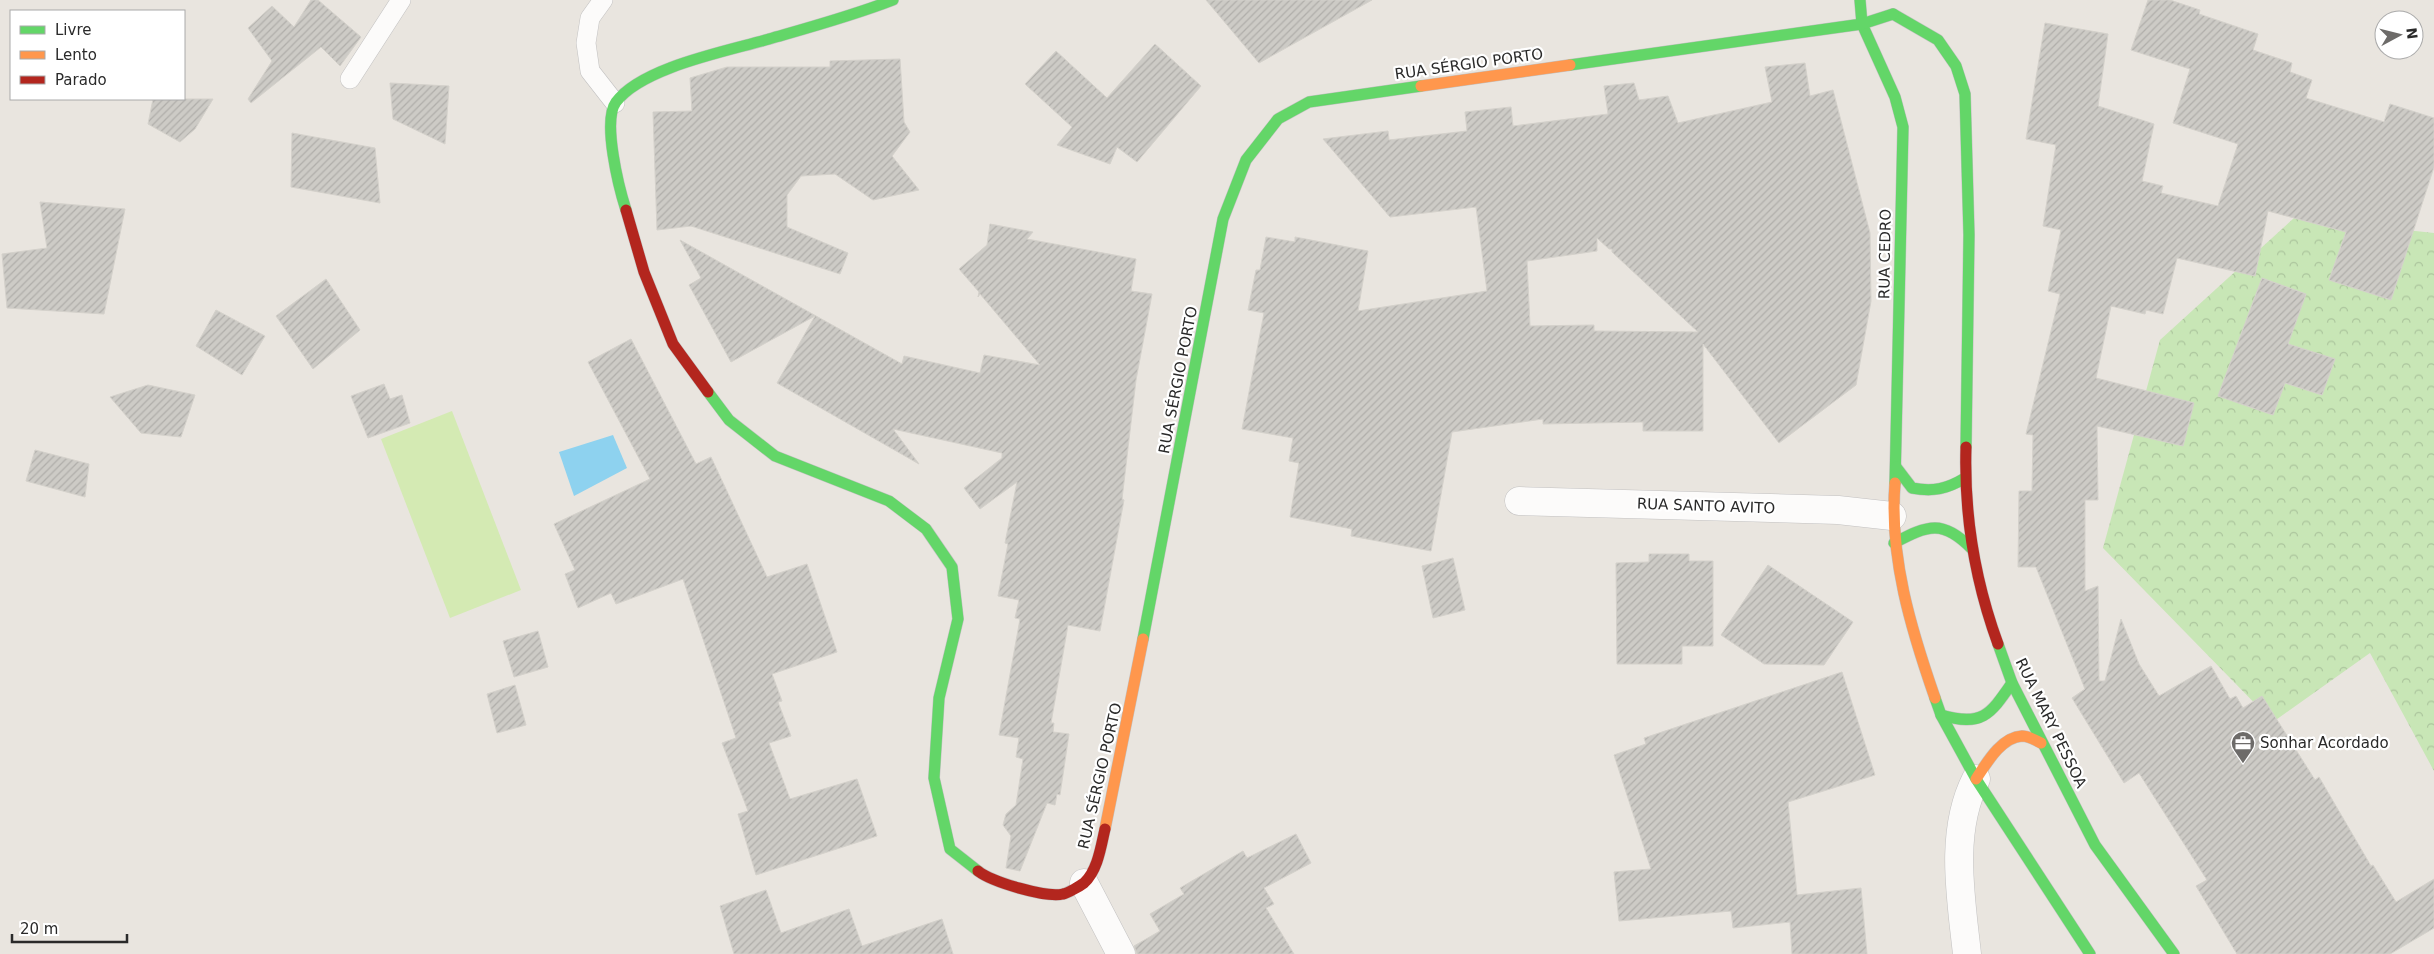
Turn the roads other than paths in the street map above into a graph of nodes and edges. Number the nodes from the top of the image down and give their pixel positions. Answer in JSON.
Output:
{"nodes":[{"id":1,"x":401,"y":0,"type":"edge"},
{"id":2,"x":603,"y":0,"type":"edge"},
{"id":3,"x":893,"y":0,"type":"edge"},
{"id":4,"x":1860,"y":0,"type":"edge"},
{"id":5,"x":1894,"y":0,"type":"edge"},
{"id":6,"x":1892,"y":14,"type":"junction"},
{"id":7,"x":1862,"y":24,"type":"junction"},
{"id":8,"x":350,"y":80,"type":"dead end"},
{"id":9,"x":616,"y":103,"type":"junction"},
{"id":10,"x":1896,"y":467,"type":"junction"},
{"id":11,"x":1965,"y":478,"type":"junction"},
{"id":12,"x":1519,"y":501,"type":"dead end"},
{"id":13,"x":1892,"y":516,"type":"junction"},
{"id":14,"x":1894,"y":543,"type":"junction"},
{"id":15,"x":1972,"y":549,"type":"junction"},
{"id":16,"x":2012,"y":683,"type":"junction"},
{"id":17,"x":1941,"y":715,"type":"junction"},
{"id":18,"x":2041,"y":743,"type":"junction"},
{"id":19,"x":1976,"y":779,"type":"junction"},
{"id":20,"x":1084,"y":883,"type":"junction"},
{"id":21,"x":1120,"y":954,"type":"edge"},
{"id":22,"x":1967,"y":954,"type":"edge"},
{"id":23,"x":2090,"y":954,"type":"edge"},
{"id":24,"x":2174,"y":954,"type":"edge"}],
"edges":[{"from":1,"to":8,"type":"lane"},
{"from":2,"to":9,"type":"lane"},
{"from":3,"to":9,"type":"street"},
{"from":4,"to":7,"type":"street","name":"RUA CEDRO"},
{"from":5,"to":6,"type":"street"},
{"from":6,"to":7,"type":"street","name":"RUA SÉRGIO PORTO"},
{"from":6,"to":11,"type":"street"},
{"from":7,"to":10,"type":"street","name":"RUA CEDRO"},
{"from":7,"to":20,"type":"street","name":"RUA SÉRGIO PORTO"},
{"from":9,"to":20,"type":"street"},
{"from":10,"to":11,"type":"street"},
{"from":10,"to":13,"type":"street","name":"RUA CEDRO"},
{"from":11,"to":15,"type":"street","name":"RUA MARY PESSOA"},
{"from":12,"to":13,"type":"street","name":"RUA SANTO AVITO"},
{"from":13,"to":14,"type":"street"},
{"from":14,"to":15,"type":"street"},
{"from":14,"to":17,"type":"street"},
{"from":15,"to":16,"type":"street","name":"RUA MARY PESSOA"},
{"from":16,"to":17,"type":"street"},
{"from":16,"to":18,"type":"street","name":"RUA MARY PESSOA"},
{"from":17,"to":19,"type":"street"},
{"from":18,"to":19,"type":"street"},
{"from":18,"to":24,"type":"street","name":"RUA MARY PESSOA"},
{"from":19,"to":22,"type":"street"},
{"from":19,"to":23,"type":"street"},
{"from":20,"to":21,"type":"street"}]}
